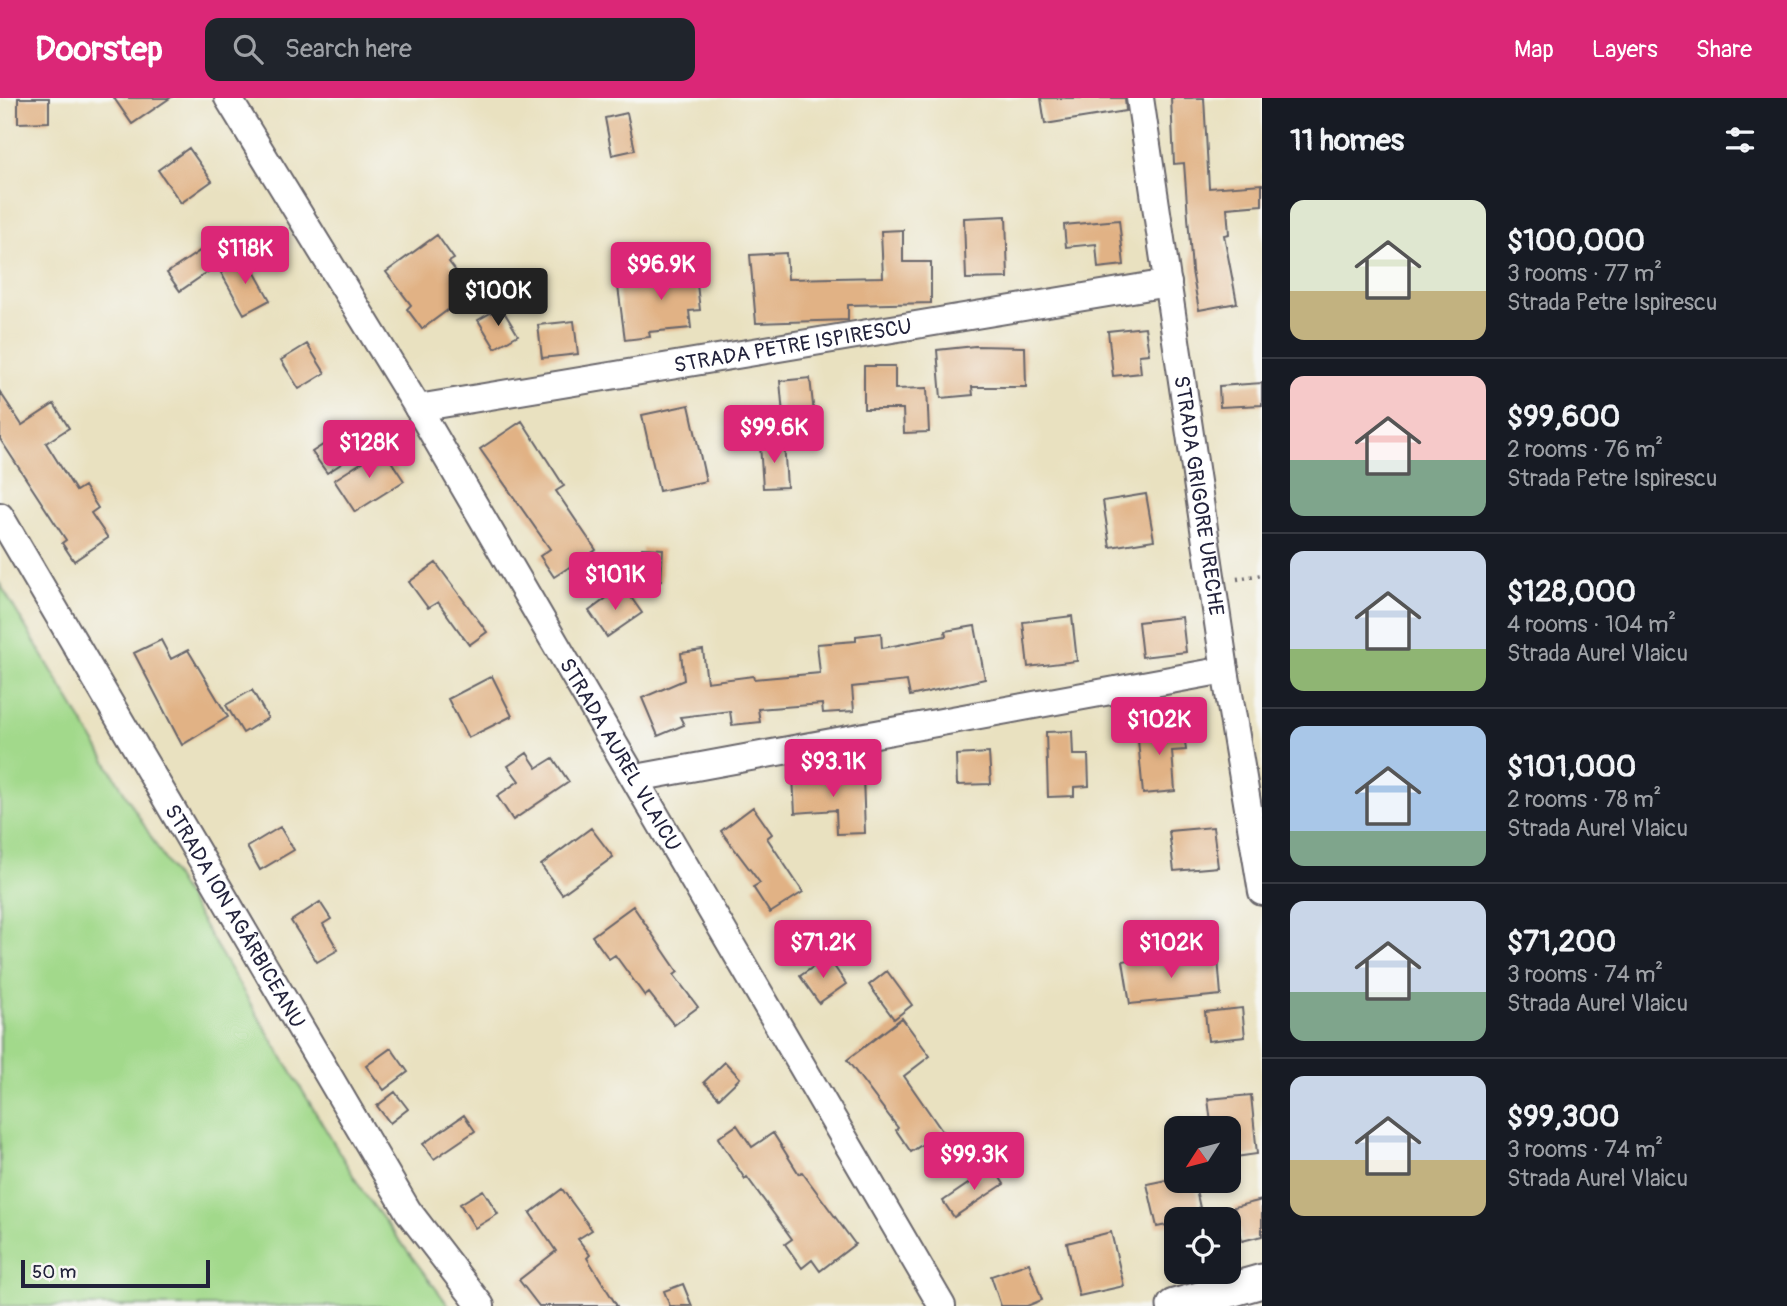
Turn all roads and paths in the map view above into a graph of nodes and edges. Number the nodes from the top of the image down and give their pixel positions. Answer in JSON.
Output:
{"nodes":[{"id":1,"x":228,"y":98,"type":"edge"},
{"id":2,"x":1140,"y":98,"type":"edge"},
{"id":3,"x":1167,"y":283,"type":"junction"},
{"id":4,"x":418,"y":408,"type":"junction"},
{"id":5,"x":0,"y":516,"type":"edge"},
{"id":6,"x":1225,"y":670,"type":"junction"},
{"id":7,"x":636,"y":778,"type":"junction"},
{"id":8,"x":1262,"y":892,"type":"edge"},
{"id":9,"x":1250,"y":1291,"type":"edge"},
{"id":10,"x":481,"y":1306,"type":"edge"},
{"id":11,"x":942,"y":1306,"type":"edge"},
{"id":12,"x":1174,"y":1306,"type":"edge"}],
"edges":[{"from":1,"to":4,"type":"street","name":"STRADA AUREL VLAICU"},
{"from":2,"to":3,"type":"street","name":"STRADA GRIGORE URECHE"},
{"from":3,"to":4,"type":"street","name":"STRADA PETRE ISPIRESCU"},
{"from":3,"to":6,"type":"street","name":"STRADA GRIGORE URECHE"},
{"from":4,"to":7,"type":"street","name":"STRADA AUREL VLAICU"},
{"from":5,"to":10,"type":"street","name":"STRADA ION AGÂRBICEANU"},
{"from":6,"to":7,"type":"street"},
{"from":6,"to":8,"type":"street","name":"STRADA GRIGORE URECHE"},
{"from":7,"to":11,"type":"street","name":"STRADA AUREL VLAICU"},
{"from":9,"to":12,"type":"street"}]}
